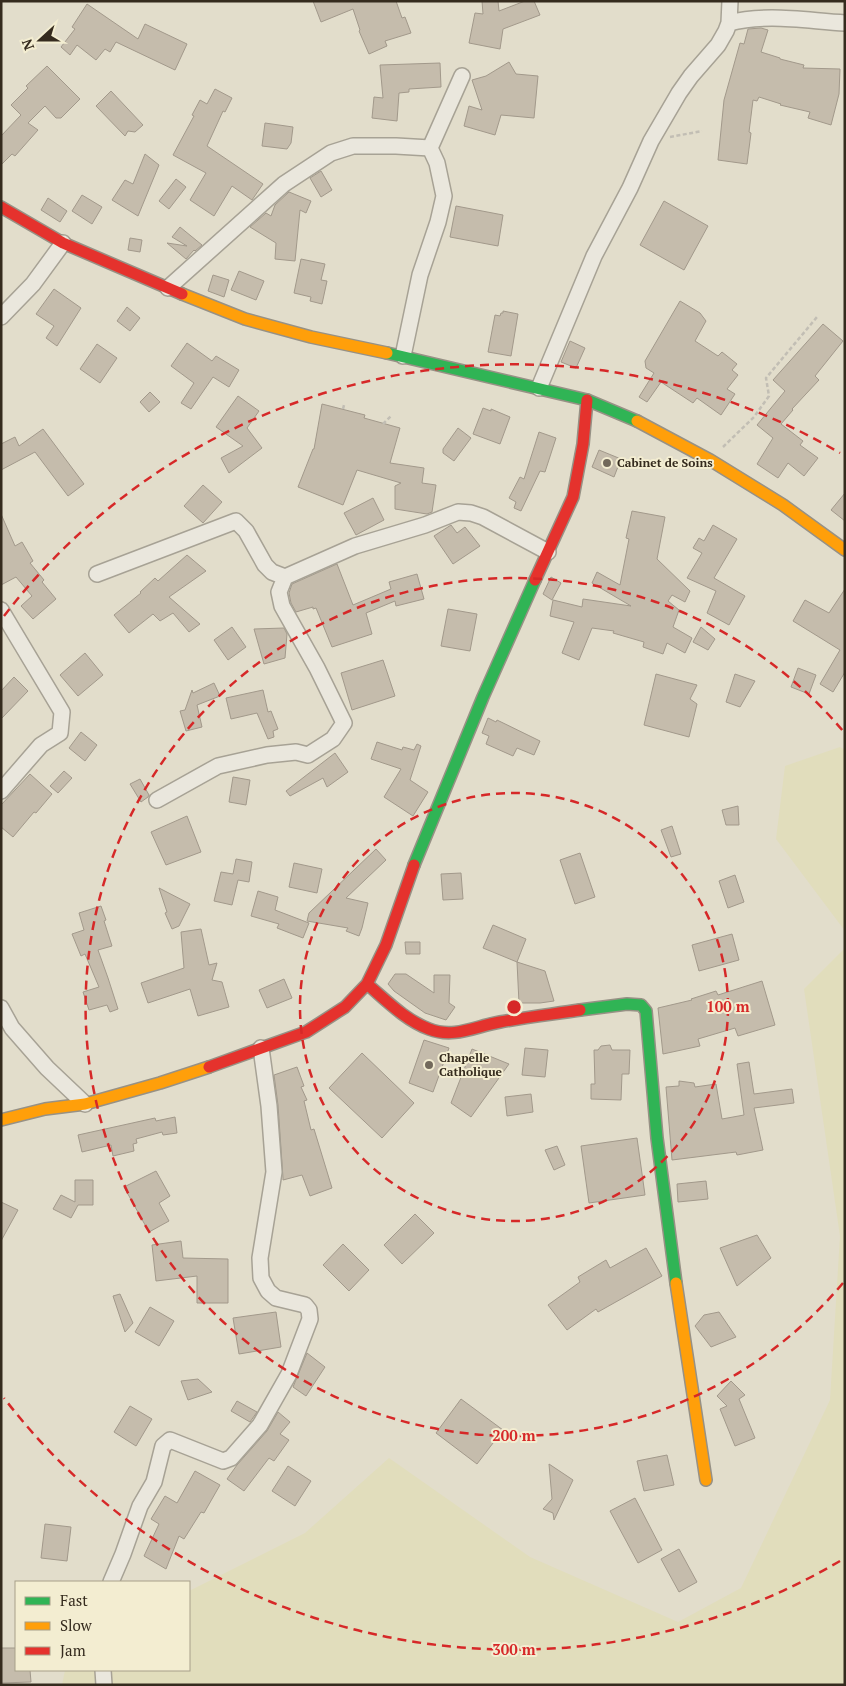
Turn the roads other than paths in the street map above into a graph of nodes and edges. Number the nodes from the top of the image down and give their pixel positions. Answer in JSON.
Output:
{"nodes":[{"id":1,"x":730,"y":1,"type":"edge"},
{"id":2,"x":729,"y":23,"type":"junction"},
{"id":3,"x":845,"y":23,"type":"edge"},
{"id":4,"x":462,"y":76,"type":"dead end"},
{"id":5,"x":430,"y":148,"type":"junction"},
{"id":6,"x":1,"y":207,"type":"edge"},
{"id":7,"x":64,"y":242,"type":"junction"},
{"id":8,"x":168,"y":288,"type":"junction"},
{"id":9,"x":1,"y":318,"type":"edge"},
{"id":10,"x":403,"y":356,"type":"junction"},
{"id":11,"x":539,"y":388,"type":"junction"},
{"id":12,"x":587,"y":400,"type":"junction"},
{"id":13,"x":845,"y":550,"type":"edge"},
{"id":14,"x":548,"y":552,"type":"junction"},
{"id":15,"x":97,"y":574,"type":"dead end"},
{"id":16,"x":285,"y":577,"type":"junction"},
{"id":17,"x":1,"y":610,"type":"edge"},
{"id":18,"x":1,"y":791,"type":"edge"},
{"id":19,"x":157,"y":800,"type":"dead end"},
{"id":20,"x":367,"y":984,"type":"junction"},
{"id":21,"x":1,"y":1008,"type":"edge"},
{"id":22,"x":261,"y":1048,"type":"junction"},
{"id":23,"x":85,"y":1104,"type":"junction"},
{"id":24,"x":1,"y":1120,"type":"edge"},
{"id":25,"x":706,"y":1480,"type":"dead end"},
{"id":26,"x":111,"y":1581,"type":"edge"},
{"id":27,"x":103,"y":1671,"type":"edge"},
{"id":28,"x":104,"y":1685,"type":"edge"}],
"edges":[{"from":1,"to":2,"type":"street"},
{"from":2,"to":3,"type":"street"},
{"from":2,"to":11,"type":"street"},
{"from":4,"to":5,"type":"street"},
{"from":5,"to":8,"type":"street"},
{"from":5,"to":10,"type":"street"},
{"from":6,"to":7,"type":"street"},
{"from":7,"to":8,"type":"street"},
{"from":7,"to":9,"type":"street"},
{"from":8,"to":10,"type":"street"},
{"from":10,"to":11,"type":"street"},
{"from":11,"to":12,"type":"street"},
{"from":12,"to":13,"type":"street"},
{"from":12,"to":14,"type":"street"},
{"from":14,"to":16,"type":"street"},
{"from":14,"to":20,"type":"street"},
{"from":15,"to":16,"type":"street"},
{"from":16,"to":19,"type":"street"},
{"from":17,"to":18,"type":"street"},
{"from":20,"to":22,"type":"street"},
{"from":20,"to":25,"type":"street"},
{"from":21,"to":23,"type":"street"},
{"from":22,"to":23,"type":"street"},
{"from":22,"to":26,"type":"street"},
{"from":23,"to":24,"type":"street"},
{"from":27,"to":28,"type":"street"}]}
